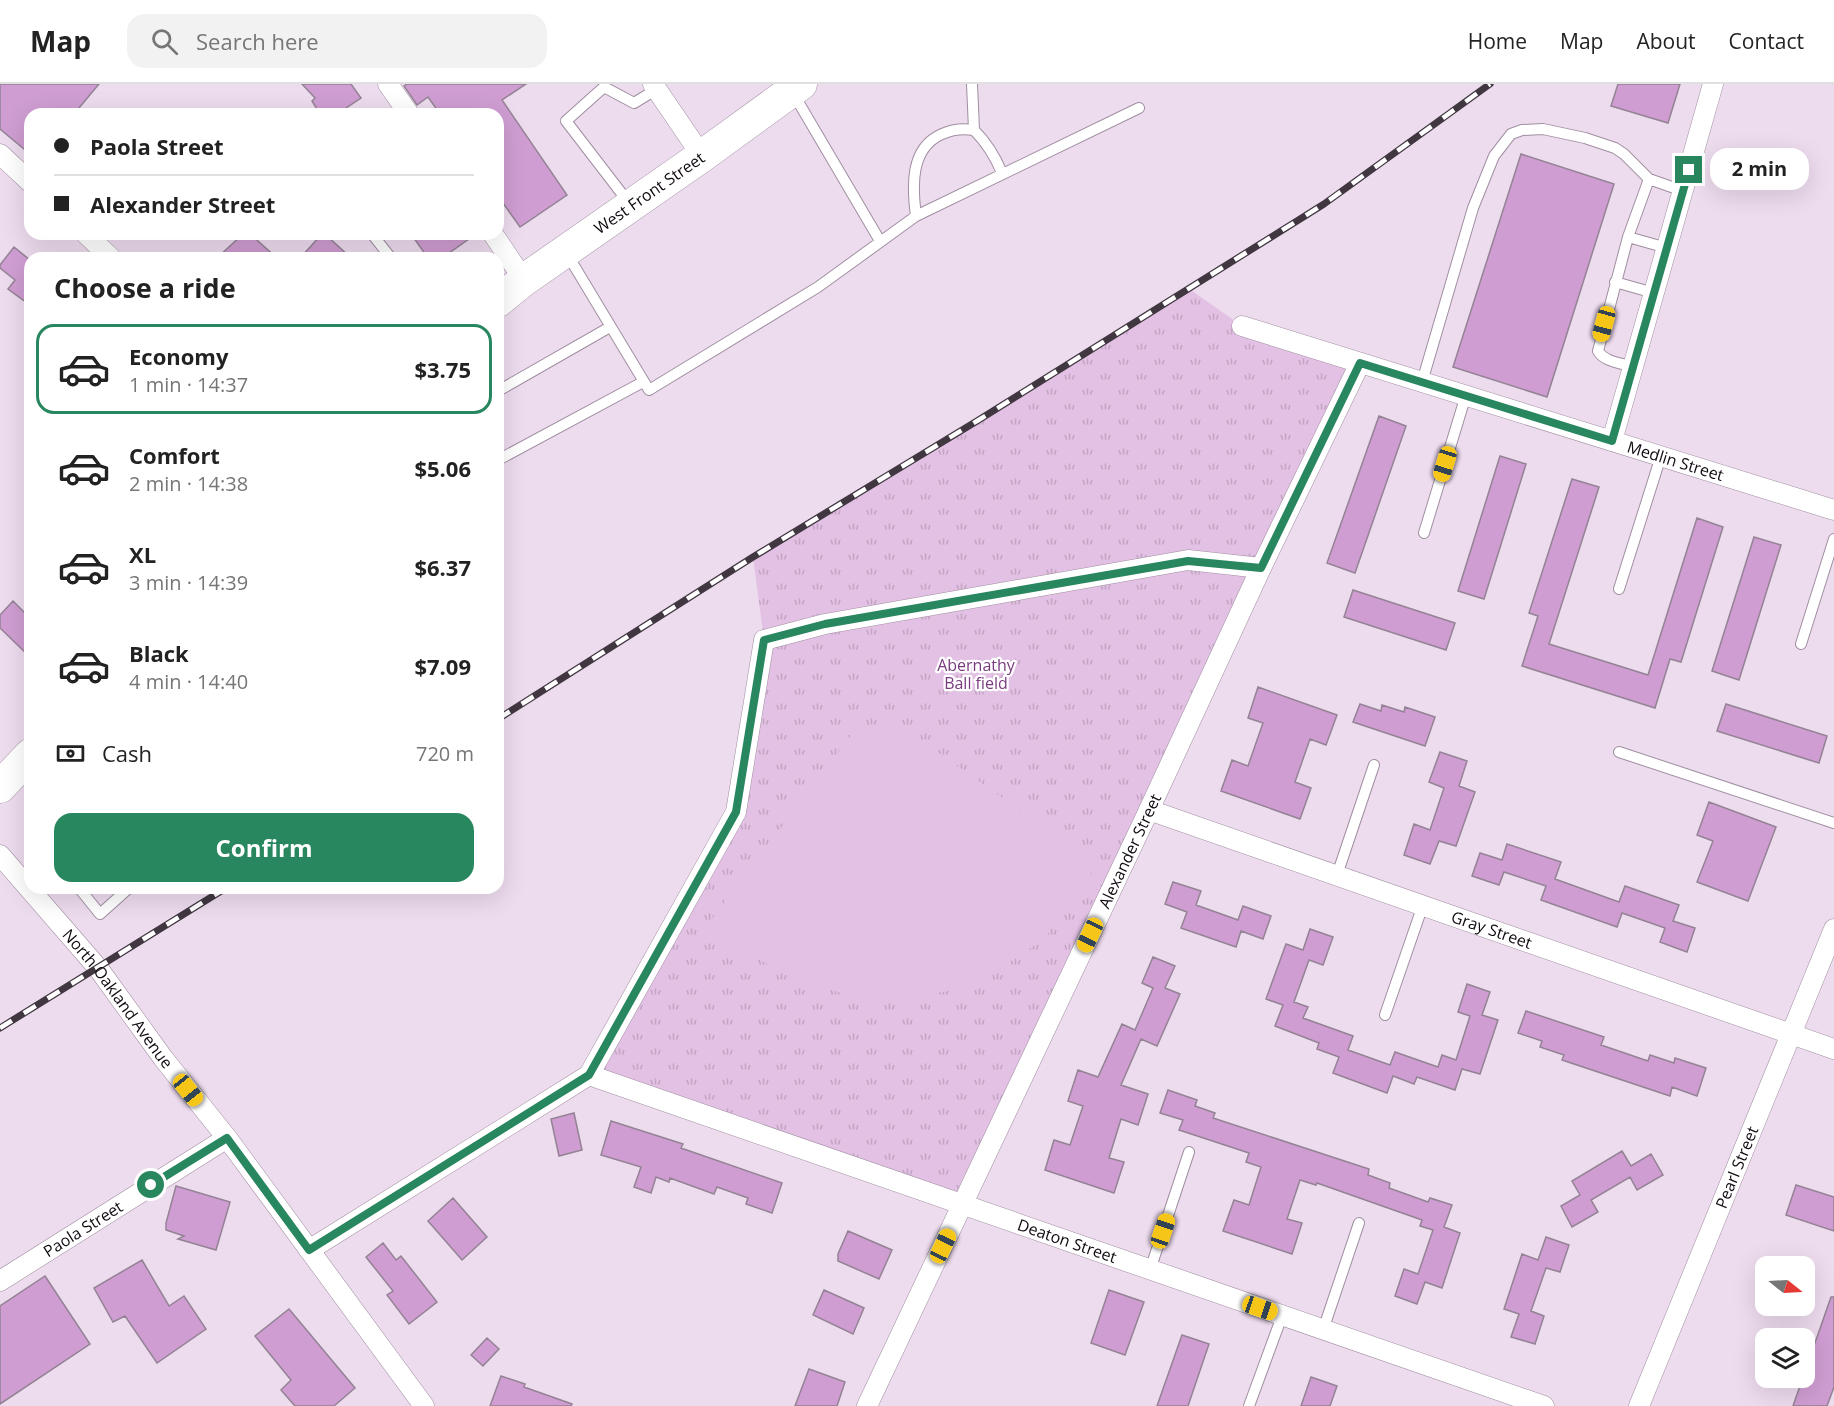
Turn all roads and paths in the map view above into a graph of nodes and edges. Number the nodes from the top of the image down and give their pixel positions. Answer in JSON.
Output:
{"nodes":[{"id":1,"x":388,"y":84,"type":"edge"},
{"id":2,"x":972,"y":84,"type":"edge"},
{"id":3,"x":1713,"y":84,"type":"edge"},
{"id":4,"x":655,"y":86,"type":"edge"},
{"id":5,"x":796,"y":87,"type":"edge"},
{"id":6,"x":405,"y":108,"type":"edge"},
{"id":7,"x":1139,"y":108,"type":"dead end"},
{"id":8,"x":974,"y":130,"type":"junction"},
{"id":9,"x":0,"y":154,"type":"edge"},
{"id":10,"x":702,"y":156,"type":"junction"},
{"id":11,"x":1002,"y":173,"type":"junction"},
{"id":12,"x":24,"y":176,"type":"edge"},
{"id":13,"x":1649,"y":179,"type":"junction"},
{"id":14,"x":1683,"y":191,"type":"junction"},
{"id":15,"x":631,"y":205,"type":"junction"},
{"id":16,"x":916,"y":216,"type":"junction"},
{"id":17,"x":1628,"y":237,"type":"junction"},
{"id":18,"x":92,"y":240,"type":"edge"},
{"id":19,"x":377,"y":240,"type":"edge"},
{"id":20,"x":497,"y":240,"type":"edge"},
{"id":21,"x":880,"y":242,"type":"junction"},
{"id":22,"x":1666,"y":248,"type":"junction"},
{"id":23,"x":565,"y":251,"type":"junction"},
{"id":24,"x":105,"y":252,"type":"edge"},
{"id":25,"x":386,"y":252,"type":"edge"},
{"id":26,"x":524,"y":279,"type":"junction"},
{"id":27,"x":1615,"y":282,"type":"junction"},
{"id":28,"x":1654,"y":292,"type":"junction"},
{"id":29,"x":504,"y":296,"type":"edge"},
{"id":30,"x":1242,"y":326,"type":"dead end"},
{"id":31,"x":610,"y":327,"type":"junction"},
{"id":32,"x":1360,"y":363,"type":"junction"},
{"id":33,"x":1633,"y":367,"type":"junction"},
{"id":34,"x":644,"y":382,"type":"junction"},
{"id":35,"x":1422,"y":382,"type":"junction"},
{"id":36,"x":504,"y":388,"type":"edge"},
{"id":37,"x":1466,"y":395,"type":"junction"},
{"id":38,"x":1612,"y":441,"type":"junction"},
{"id":39,"x":1661,"y":456,"type":"junction"},
{"id":40,"x":504,"y":457,"type":"edge"},
{"id":41,"x":1834,"y":510,"type":"edge"},
{"id":42,"x":1424,"y":533,"type":"dead end"},
{"id":43,"x":1834,"y":539,"type":"edge"},
{"id":44,"x":1261,"y":568,"type":"junction"},
{"id":45,"x":1619,"y":589,"type":"dead end"},
{"id":46,"x":1801,"y":644,"type":"dead end"},
{"id":47,"x":1618,"y":752,"type":"dead end"},
{"id":48,"x":24,"y":761,"type":"edge"},
{"id":49,"x":1374,"y":765,"type":"dead end"},
{"id":50,"x":0,"y":787,"type":"edge"},
{"id":51,"x":1149,"y":810,"type":"junction"},
{"id":52,"x":1834,"y":823,"type":"edge"},
{"id":53,"x":0,"y":855,"type":"edge"},
{"id":54,"x":1337,"y":875,"type":"junction"},
{"id":55,"x":24,"y":883,"type":"edge"},
{"id":56,"x":34,"y":894,"type":"edge"},
{"id":57,"x":84,"y":894,"type":"edge"},
{"id":58,"x":122,"y":894,"type":"edge"},
{"id":59,"x":1424,"y":906,"type":"junction"},
{"id":60,"x":1834,"y":929,"type":"edge"},
{"id":61,"x":1385,"y":1015,"type":"dead end"},
{"id":62,"x":1791,"y":1034,"type":"junction"},
{"id":63,"x":1834,"y":1049,"type":"edge"},
{"id":64,"x":589,"y":1075,"type":"junction"},
{"id":65,"x":227,"y":1138,"type":"junction"},
{"id":66,"x":1189,"y":1152,"type":"dead end"},
{"id":67,"x":962,"y":1206,"type":"junction"},
{"id":68,"x":1359,"y":1223,"type":"dead end"},
{"id":69,"x":309,"y":1250,"type":"junction"},
{"id":70,"x":1150,"y":1270,"type":"junction"},
{"id":71,"x":0,"y":1281,"type":"edge"},
{"id":72,"x":1282,"y":1316,"type":"junction"},
{"id":73,"x":1323,"y":1330,"type":"junction"},
{"id":74,"x":424,"y":1406,"type":"edge"},
{"id":75,"x":867,"y":1406,"type":"edge"},
{"id":76,"x":1249,"y":1406,"type":"edge"},
{"id":77,"x":1544,"y":1406,"type":"edge"},
{"id":78,"x":1639,"y":1406,"type":"edge"}],
"edges":[{"from":1,"to":6,"type":"street"},
{"from":2,"to":8,"type":"lane"},
{"from":3,"to":14,"type":"street"},
{"from":4,"to":10,"type":"street"},
{"from":4,"to":15,"type":"lane"},
{"from":5,"to":10,"type":"main road","name":"West Front Street"},
{"from":5,"to":21,"type":"lane"},
{"from":7,"to":11,"type":"lane"},
{"from":8,"to":11,"type":"lane"},
{"from":8,"to":16,"type":"lane"},
{"from":9,"to":12,"type":"street"},
{"from":10,"to":15,"type":"main road","name":"West Front Street"},
{"from":11,"to":16,"type":"lane"},
{"from":13,"to":14,"type":"lane"},
{"from":13,"to":17,"type":"lane"},
{"from":13,"to":35,"type":"lane"},
{"from":14,"to":22,"type":"street"},
{"from":15,"to":23,"type":"main road","name":"West Front Street"},
{"from":16,"to":21,"type":"lane"},
{"from":17,"to":22,"type":"lane"},
{"from":17,"to":27,"type":"lane"},
{"from":18,"to":24,"type":"street"},
{"from":19,"to":25,"type":"lane"},
{"from":20,"to":26,"type":"street"},
{"from":21,"to":34,"type":"lane"},
{"from":22,"to":28,"type":"street"},
{"from":23,"to":26,"type":"main road","name":"West Front Street"},
{"from":23,"to":31,"type":"lane"},
{"from":26,"to":29,"type":"main road","name":"West Front Street"},
{"from":27,"to":28,"type":"lane"},
{"from":27,"to":33,"type":"lane"},
{"from":28,"to":33,"type":"street"},
{"from":30,"to":32,"type":"street","name":"Medlin Street"},
{"from":31,"to":34,"type":"lane"},
{"from":31,"to":36,"type":"lane"},
{"from":32,"to":35,"type":"street","name":"Medlin Street"},
{"from":32,"to":44,"type":"street","name":"Alexander Street"},
{"from":33,"to":38,"type":"street"},
{"from":34,"to":40,"type":"lane"},
{"from":35,"to":37,"type":"street","name":"Medlin Street"},
{"from":37,"to":38,"type":"street","name":"Medlin Street"},
{"from":37,"to":42,"type":"lane"},
{"from":38,"to":39,"type":"street","name":"Medlin Street"},
{"from":39,"to":41,"type":"street","name":"Medlin Street"},
{"from":39,"to":45,"type":"lane"},
{"from":43,"to":46,"type":"lane"},
{"from":44,"to":51,"type":"street","name":"Alexander Street"},
{"from":44,"to":64,"type":"street"},
{"from":47,"to":52,"type":"lane"},
{"from":48,"to":50,"type":"main road"},
{"from":49,"to":54,"type":"lane"},
{"from":51,"to":54,"type":"street","name":"Gray Street"},
{"from":51,"to":67,"type":"street","name":"Alexander Street"},
{"from":53,"to":55,"type":"street","name":"North Oakland Avenue"},
{"from":54,"to":59,"type":"street","name":"Gray Street"},
{"from":56,"to":65,"type":"street","name":"North Oakland Avenue"},
{"from":57,"to":58,"type":"lane"},
{"from":59,"to":61,"type":"lane"},
{"from":59,"to":62,"type":"street","name":"Gray Street"},
{"from":60,"to":62,"type":"street","name":"Pearl Street"},
{"from":62,"to":63,"type":"street","name":"Gray Street"},
{"from":62,"to":78,"type":"street","name":"Pearl Street"},
{"from":64,"to":67,"type":"street","name":"Deaton Street"},
{"from":64,"to":69,"type":"street"},
{"from":65,"to":69,"type":"street","name":"North Oakland Avenue"},
{"from":65,"to":71,"type":"street","name":"Paola Street"},
{"from":66,"to":70,"type":"lane"},
{"from":67,"to":70,"type":"street","name":"Deaton Street"},
{"from":67,"to":75,"type":"street","name":"Alexander Street"},
{"from":68,"to":73,"type":"lane"},
{"from":69,"to":74,"type":"street","name":"North Oakland Avenue"},
{"from":70,"to":72,"type":"street","name":"Deaton Street"},
{"from":72,"to":73,"type":"street","name":"Deaton Street"},
{"from":72,"to":76,"type":"lane"},
{"from":73,"to":77,"type":"street","name":"Deaton Street"}]}
